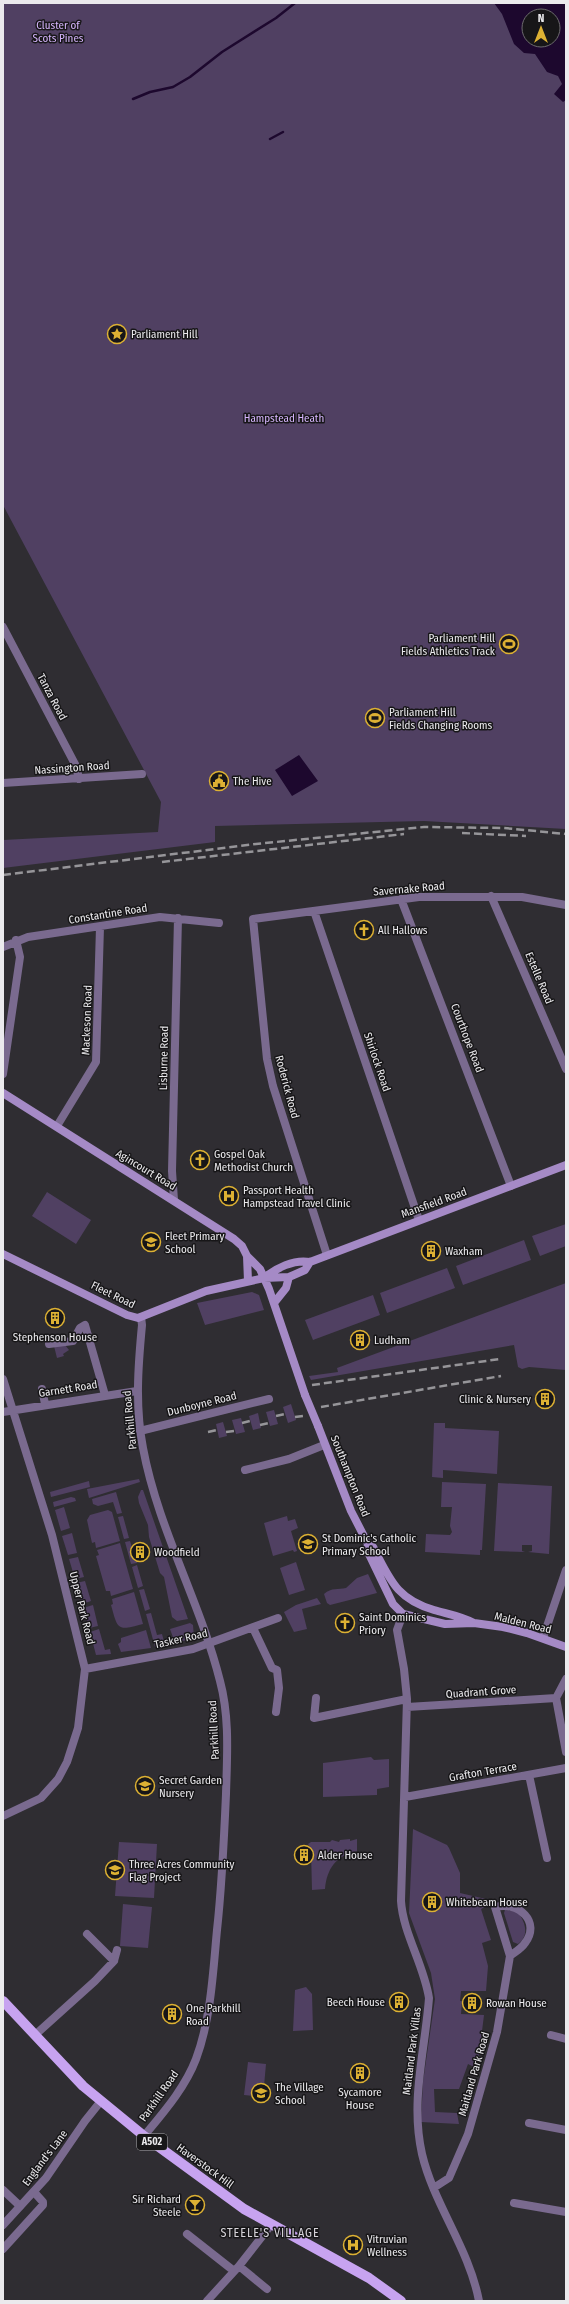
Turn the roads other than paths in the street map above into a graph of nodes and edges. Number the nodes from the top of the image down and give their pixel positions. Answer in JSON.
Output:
{"nodes":[{"id":1,"x":3,"y":627,"type":"edge"},
{"id":2,"x":142,"y":774,"type":"dead end"},
{"id":3,"x":79,"y":779,"type":"junction"},
{"id":4,"x":3,"y":783,"type":"edge"},
{"id":5,"x":491,"y":896,"type":"junction"},
{"id":6,"x":401,"y":899,"type":"junction"},
{"id":7,"x":566,"y":905,"type":"edge"},
{"id":8,"x":314,"y":911,"type":"junction"},
{"id":9,"x":178,"y":918,"type":"junction"},
{"id":10,"x":254,"y":919,"type":"joint"},
{"id":11,"x":219,"y":923,"type":"dead end"},
{"id":12,"x":100,"y":927,"type":"junction"},
{"id":13,"x":16,"y":940,"type":"junction"},
{"id":14,"x":3,"y":947,"type":"edge"},
{"id":15,"x":566,"y":1069,"type":"edge"},
{"id":16,"x":3,"y":1074,"type":"edge"},
{"id":17,"x":3,"y":1093,"type":"edge"},
{"id":18,"x":57,"y":1126,"type":"junction"},
{"id":19,"x":566,"y":1165,"type":"edge"},
{"id":20,"x":511,"y":1186,"type":"junction"},
{"id":21,"x":174,"y":1200,"type":"junction"},
{"id":22,"x":419,"y":1220,"type":"junction"},
{"id":23,"x":3,"y":1254,"type":"edge"},
{"id":24,"x":327,"y":1255,"type":"junction"},
{"id":25,"x":247,"y":1256,"type":"junction"},
{"id":26,"x":310,"y":1262,"type":"junction"},
{"id":27,"x":289,"y":1277,"type":"junction"},
{"id":28,"x":264,"y":1278,"type":"junction"},
{"id":29,"x":248,"y":1282,"type":"junction"},
{"id":30,"x":274,"y":1303,"type":"junction"},
{"id":31,"x":141,"y":1318,"type":"junction"},
{"id":32,"x":49,"y":1344,"type":"dead end"},
{"id":33,"x":3,"y":1379,"type":"edge"},
{"id":34,"x":42,"y":1389,"type":"dead end"},
{"id":35,"x":136,"y":1391,"type":"junction"},
{"id":36,"x":105,"y":1395,"type":"junction"},
{"id":37,"x":269,"y":1399,"type":"dead end"},
{"id":38,"x":45,"y":1404,"type":"junction"},
{"id":39,"x":14,"y":1410,"type":"junction"},
{"id":40,"x":3,"y":1412,"type":"edge"},
{"id":41,"x":140,"y":1431,"type":"junction"},
{"id":42,"x":324,"y":1445,"type":"junction"},
{"id":43,"x":245,"y":1470,"type":"dead end"},
{"id":44,"x":370,"y":1545,"type":"junction"},
{"id":45,"x":566,"y":1573,"type":"edge"},
{"id":46,"x":403,"y":1614,"type":"junction"},
{"id":47,"x":278,"y":1618,"type":"dead end"},
{"id":48,"x":474,"y":1623,"type":"junction"},
{"id":49,"x":253,"y":1628,"type":"junction"},
{"id":50,"x":543,"y":1638,"type":"junction"},
{"id":51,"x":209,"y":1645,"type":"junction"},
{"id":52,"x":566,"y":1647,"type":"edge"},
{"id":53,"x":86,"y":1669,"type":"junction"},
{"id":54,"x":566,"y":1679,"type":"edge"},
{"id":55,"x":316,"y":1698,"type":"dead end"},
{"id":56,"x":556,"y":1698,"type":"junction"},
{"id":57,"x":407,"y":1703,"type":"junction"},
{"id":58,"x":276,"y":1712,"type":"dead end"},
{"id":59,"x":566,"y":1752,"type":"edge"},
{"id":60,"x":566,"y":1768,"type":"edge"},
{"id":61,"x":529,"y":1775,"type":"junction"},
{"id":62,"x":405,"y":1798,"type":"junction"},
{"id":63,"x":3,"y":1816,"type":"edge"},
{"id":64,"x":547,"y":1858,"type":"dead end"},
{"id":65,"x":87,"y":1934,"type":"dead end"},
{"id":66,"x":117,"y":1950,"type":"dead end"},
{"id":67,"x":510,"y":1956,"type":"junction"},
{"id":68,"x":114,"y":1961,"type":"junction"},
{"id":69,"x":3,"y":2001,"type":"edge"},
{"id":70,"x":35,"y":2035,"type":"junction"},
{"id":71,"x":551,"y":2035,"type":"dead end"},
{"id":72,"x":566,"y":2039,"type":"edge"},
{"id":73,"x":101,"y":2101,"type":"junction"},
{"id":74,"x":529,"y":2123,"type":"dead end"},
{"id":75,"x":566,"y":2130,"type":"edge"},
{"id":76,"x":144,"y":2136,"type":"junction"},
{"id":77,"x":435,"y":2187,"type":"junction"},
{"id":78,"x":3,"y":2190,"type":"edge"},
{"id":79,"x":34,"y":2192,"type":"junction"},
{"id":80,"x":514,"y":2203,"type":"dead end"},
{"id":81,"x":20,"y":2206,"type":"junction"},
{"id":82,"x":566,"y":2212,"type":"edge"},
{"id":83,"x":3,"y":2225,"type":"edge"},
{"id":84,"x":270,"y":2225,"type":"junction"},
{"id":85,"x":187,"y":2234,"type":"dead end"},
{"id":86,"x":3,"y":2249,"type":"edge"},
{"id":87,"x":236,"y":2269,"type":"junction"},
{"id":88,"x":267,"y":2290,"type":"dead end"},
{"id":89,"x":397,"y":2300,"type":"edge"},
{"id":90,"x":208,"y":2301,"type":"edge"},
{"id":91,"x":479,"y":2301,"type":"edge"}],
"edges":[{"from":1,"to":3,"type":"street","name":"Tanza Road"},
{"from":2,"to":3,"type":"street","name":"Nassington Road"},
{"from":3,"to":4,"type":"street","name":"Nassington Road"},
{"from":5,"to":6,"type":"street","name":"Savernake Road"},
{"from":5,"to":7,"type":"street","name":"Savernake Road"},
{"from":5,"to":15,"type":"street","name":"Estelle Road"},
{"from":6,"to":8,"type":"street","name":"Savernake Road"},
{"from":6,"to":20,"type":"street","name":"Courthope Road"},
{"from":8,"to":10,"type":"street","name":"Savernake Road"},
{"from":8,"to":22,"type":"street","name":"Shirlock Road"},
{"from":9,"to":11,"type":"street","name":"Constantine Road"},
{"from":9,"to":12,"type":"street","name":"Constantine Road"},
{"from":9,"to":21,"type":"street","name":"Lisburne Road"},
{"from":10,"to":24,"type":"street","name":"Roderick Road"},
{"from":12,"to":13,"type":"street","name":"Constantine Road"},
{"from":12,"to":18,"type":"street","name":"Mackeson Road"},
{"from":13,"to":14,"type":"street","name":"Constantine Road"},
{"from":13,"to":16,"type":"street"},
{"from":17,"to":18,"type":"main road","name":"Agincourt Road"},
{"from":18,"to":21,"type":"main road","name":"Agincourt Road"},
{"from":19,"to":20,"type":"main road","name":"Mansfield Road"},
{"from":20,"to":22,"type":"main road","name":"Mansfield Road"},
{"from":21,"to":25,"type":"main road","name":"Agincourt Road"},
{"from":22,"to":24,"type":"main road","name":"Mansfield Road"},
{"from":23,"to":31,"type":"main road","name":"Fleet Road"},
{"from":24,"to":26,"type":"main road","name":"Mansfield Road"},
{"from":25,"to":28,"type":"main road","name":"Agincourt Road"},
{"from":25,"to":29,"type":"main road"},
{"from":26,"to":27,"type":"main road","name":"Mansfield Road"},
{"from":26,"to":28,"type":"main road","name":"Mansfield Road"},
{"from":27,"to":28,"type":"main road","name":"Mansfield Road"},
{"from":27,"to":30,"type":"main road"},
{"from":28,"to":29,"type":"main road","name":"Fleet Road"},
{"from":28,"to":30,"type":"main road","name":"Southampton Road"},
{"from":29,"to":31,"type":"main road","name":"Fleet Road"},
{"from":30,"to":42,"type":"main road","name":"Southampton Road","bridge":true},
{"from":31,"to":35,"type":"street","name":"Parkhill Road"},
{"from":32,"to":36,"type":"street"},
{"from":33,"to":39,"type":"street","name":"Upper Park Road"},
{"from":34,"to":38,"type":"street"},
{"from":35,"to":36,"type":"street","name":"Garnett Road"},
{"from":35,"to":41,"type":"street","name":"Parkhill Road"},
{"from":36,"to":38,"type":"street","name":"Garnett Road"},
{"from":37,"to":41,"type":"street","name":"Dunboyne Road"},
{"from":38,"to":39,"type":"street","name":"Garnett Road"},
{"from":39,"to":40,"type":"street","name":"Garnett Road"},
{"from":39,"to":53,"type":"street","name":"Upper Park Road"},
{"from":41,"to":51,"type":"street","name":"Parkhill Road"},
{"from":42,"to":43,"type":"street"},
{"from":42,"to":44,"type":"main road","name":"Southampton Road"},
{"from":44,"to":46,"type":"main road","name":"Southampton Road"},
{"from":44,"to":48,"type":"main road","name":"Malden Road"},
{"from":45,"to":50,"type":"street"},
{"from":46,"to":48,"type":"main road","name":"Malden Road"},
{"from":46,"to":57,"type":"street"},
{"from":47,"to":49,"type":"street","name":"Tasker Road"},
{"from":48,"to":50,"type":"main road","name":"Malden Road"},
{"from":49,"to":51,"type":"street","name":"Tasker Road"},
{"from":49,"to":58,"type":"street"},
{"from":50,"to":52,"type":"main road","name":"Malden Road"},
{"from":51,"to":53,"type":"street","name":"Tasker Road"},
{"from":51,"to":76,"type":"street","name":"Parkhill Road"},
{"from":53,"to":63,"type":"street","name":"Upper Park Road"},
{"from":54,"to":56,"type":"street"},
{"from":55,"to":57,"type":"street","name":"Quadrant Grove"},
{"from":56,"to":57,"type":"street","name":"Quadrant Grove"},
{"from":56,"to":59,"type":"street"},
{"from":57,"to":62,"type":"street"},
{"from":60,"to":61,"type":"street","name":"Grafton Terrace"},
{"from":61,"to":62,"type":"street","name":"Grafton Terrace"},
{"from":61,"to":64,"type":"street"},
{"from":62,"to":77,"type":"street","name":"Maitland Park Villas"},
{"from":65,"to":68,"type":"street"},
{"from":66,"to":68,"type":"street"},
{"from":67,"to":67,"type":"street","name":"Maitland Park Road"},
{"from":67,"to":77,"type":"street","name":"Maitland Park Road"},
{"from":68,"to":70,"type":"street"},
{"from":69,"to":70,"type":"main road","name":"Haverstock Hill","number":"A502"},
{"from":70,"to":73,"type":"main road","name":"Haverstock Hill","number":"A502"},
{"from":71,"to":72,"type":"street"},
{"from":73,"to":76,"type":"main road","name":"Haverstock Hill","number":"A502"},
{"from":73,"to":79,"type":"street","name":"England's Lane"},
{"from":74,"to":75,"type":"street"},
{"from":76,"to":84,"type":"main road","name":"Haverstock Hill","number":"A502"},
{"from":77,"to":91,"type":"street","name":"Maitland Park Villas"},
{"from":78,"to":81,"type":"street"},
{"from":79,"to":81,"type":"street","name":"England's Lane"},
{"from":79,"to":86,"type":"street"},
{"from":80,"to":82,"type":"street"},
{"from":81,"to":83,"type":"street","name":"England's Lane"},
{"from":84,"to":87,"type":"street"},
{"from":84,"to":89,"type":"main road","name":"Haverstock Hill","number":"A502"},
{"from":85,"to":87,"type":"street"},
{"from":87,"to":88,"type":"street"},
{"from":87,"to":90,"type":"street"}]}
